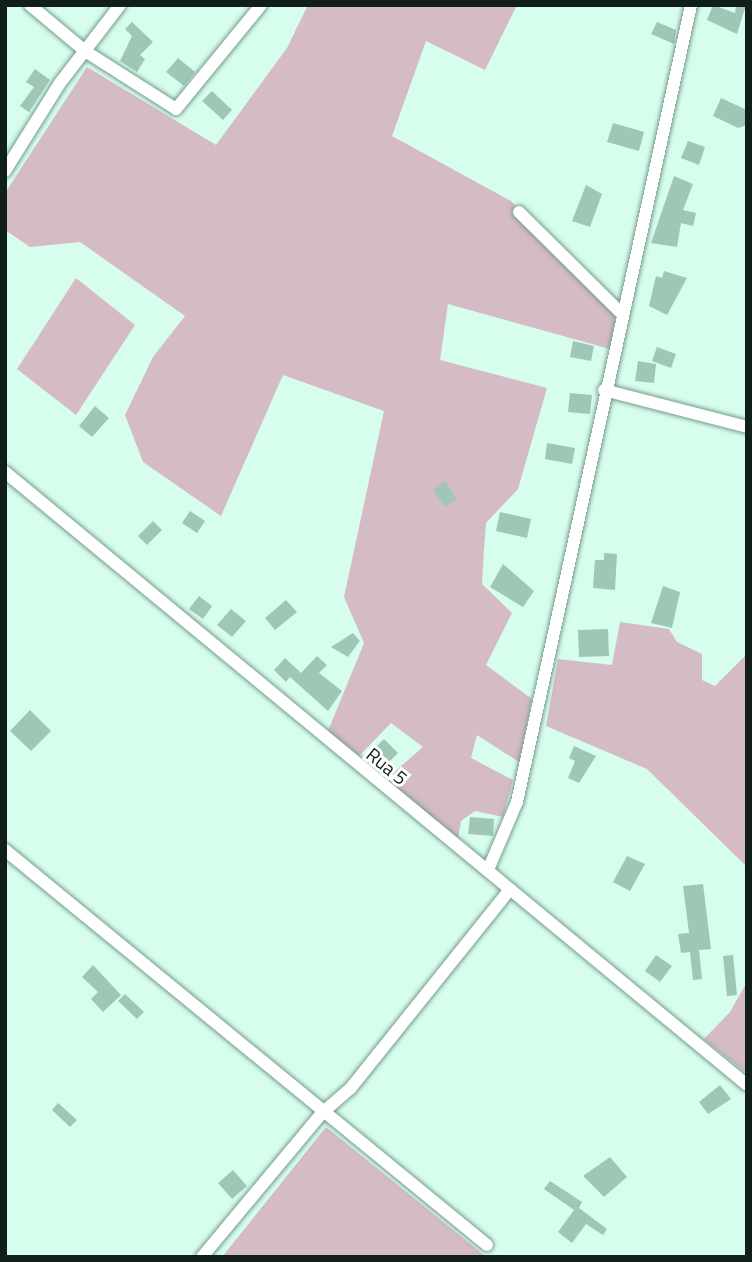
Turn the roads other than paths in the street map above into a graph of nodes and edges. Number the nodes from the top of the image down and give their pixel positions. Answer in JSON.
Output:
{"nodes":[{"id":1,"x":30,"y":5,"type":"edge"},
{"id":2,"x":120,"y":5,"type":"edge"},
{"id":3,"x":261,"y":5,"type":"edge"},
{"id":4,"x":691,"y":5,"type":"edge"},
{"id":5,"x":85,"y":51,"type":"junction"},
{"id":6,"x":5,"y":171,"type":"edge"},
{"id":7,"x":519,"y":212,"type":"dead end"},
{"id":8,"x":622,"y":314,"type":"junction"},
{"id":9,"x":604,"y":390,"type":"junction"},
{"id":10,"x":747,"y":426,"type":"edge"},
{"id":11,"x":5,"y":472,"type":"edge"},
{"id":12,"x":5,"y":850,"type":"edge"},
{"id":13,"x":488,"y":870,"type":"junction"},
{"id":14,"x":510,"y":889,"type":"junction"},
{"id":15,"x":747,"y":1085,"type":"edge"},
{"id":16,"x":322,"y":1113,"type":"junction"},
{"id":17,"x":487,"y":1245,"type":"dead end"},
{"id":18,"x":202,"y":1257,"type":"edge"}],
"edges":[{"from":1,"to":5,"type":"street"},
{"from":2,"to":5,"type":"street"},
{"from":3,"to":5,"type":"street"},
{"from":4,"to":8,"type":"street"},
{"from":5,"to":6,"type":"street"},
{"from":7,"to":8,"type":"street"},
{"from":8,"to":9,"type":"street"},
{"from":9,"to":10,"type":"street"},
{"from":9,"to":13,"type":"street"},
{"from":11,"to":13,"type":"street","name":"Rua 5"},
{"from":12,"to":16,"type":"street"},
{"from":13,"to":14,"type":"street","name":"Rua 5"},
{"from":14,"to":15,"type":"street","name":"Rua 5"},
{"from":14,"to":16,"type":"street"},
{"from":16,"to":17,"type":"street"},
{"from":16,"to":18,"type":"street"}]}
